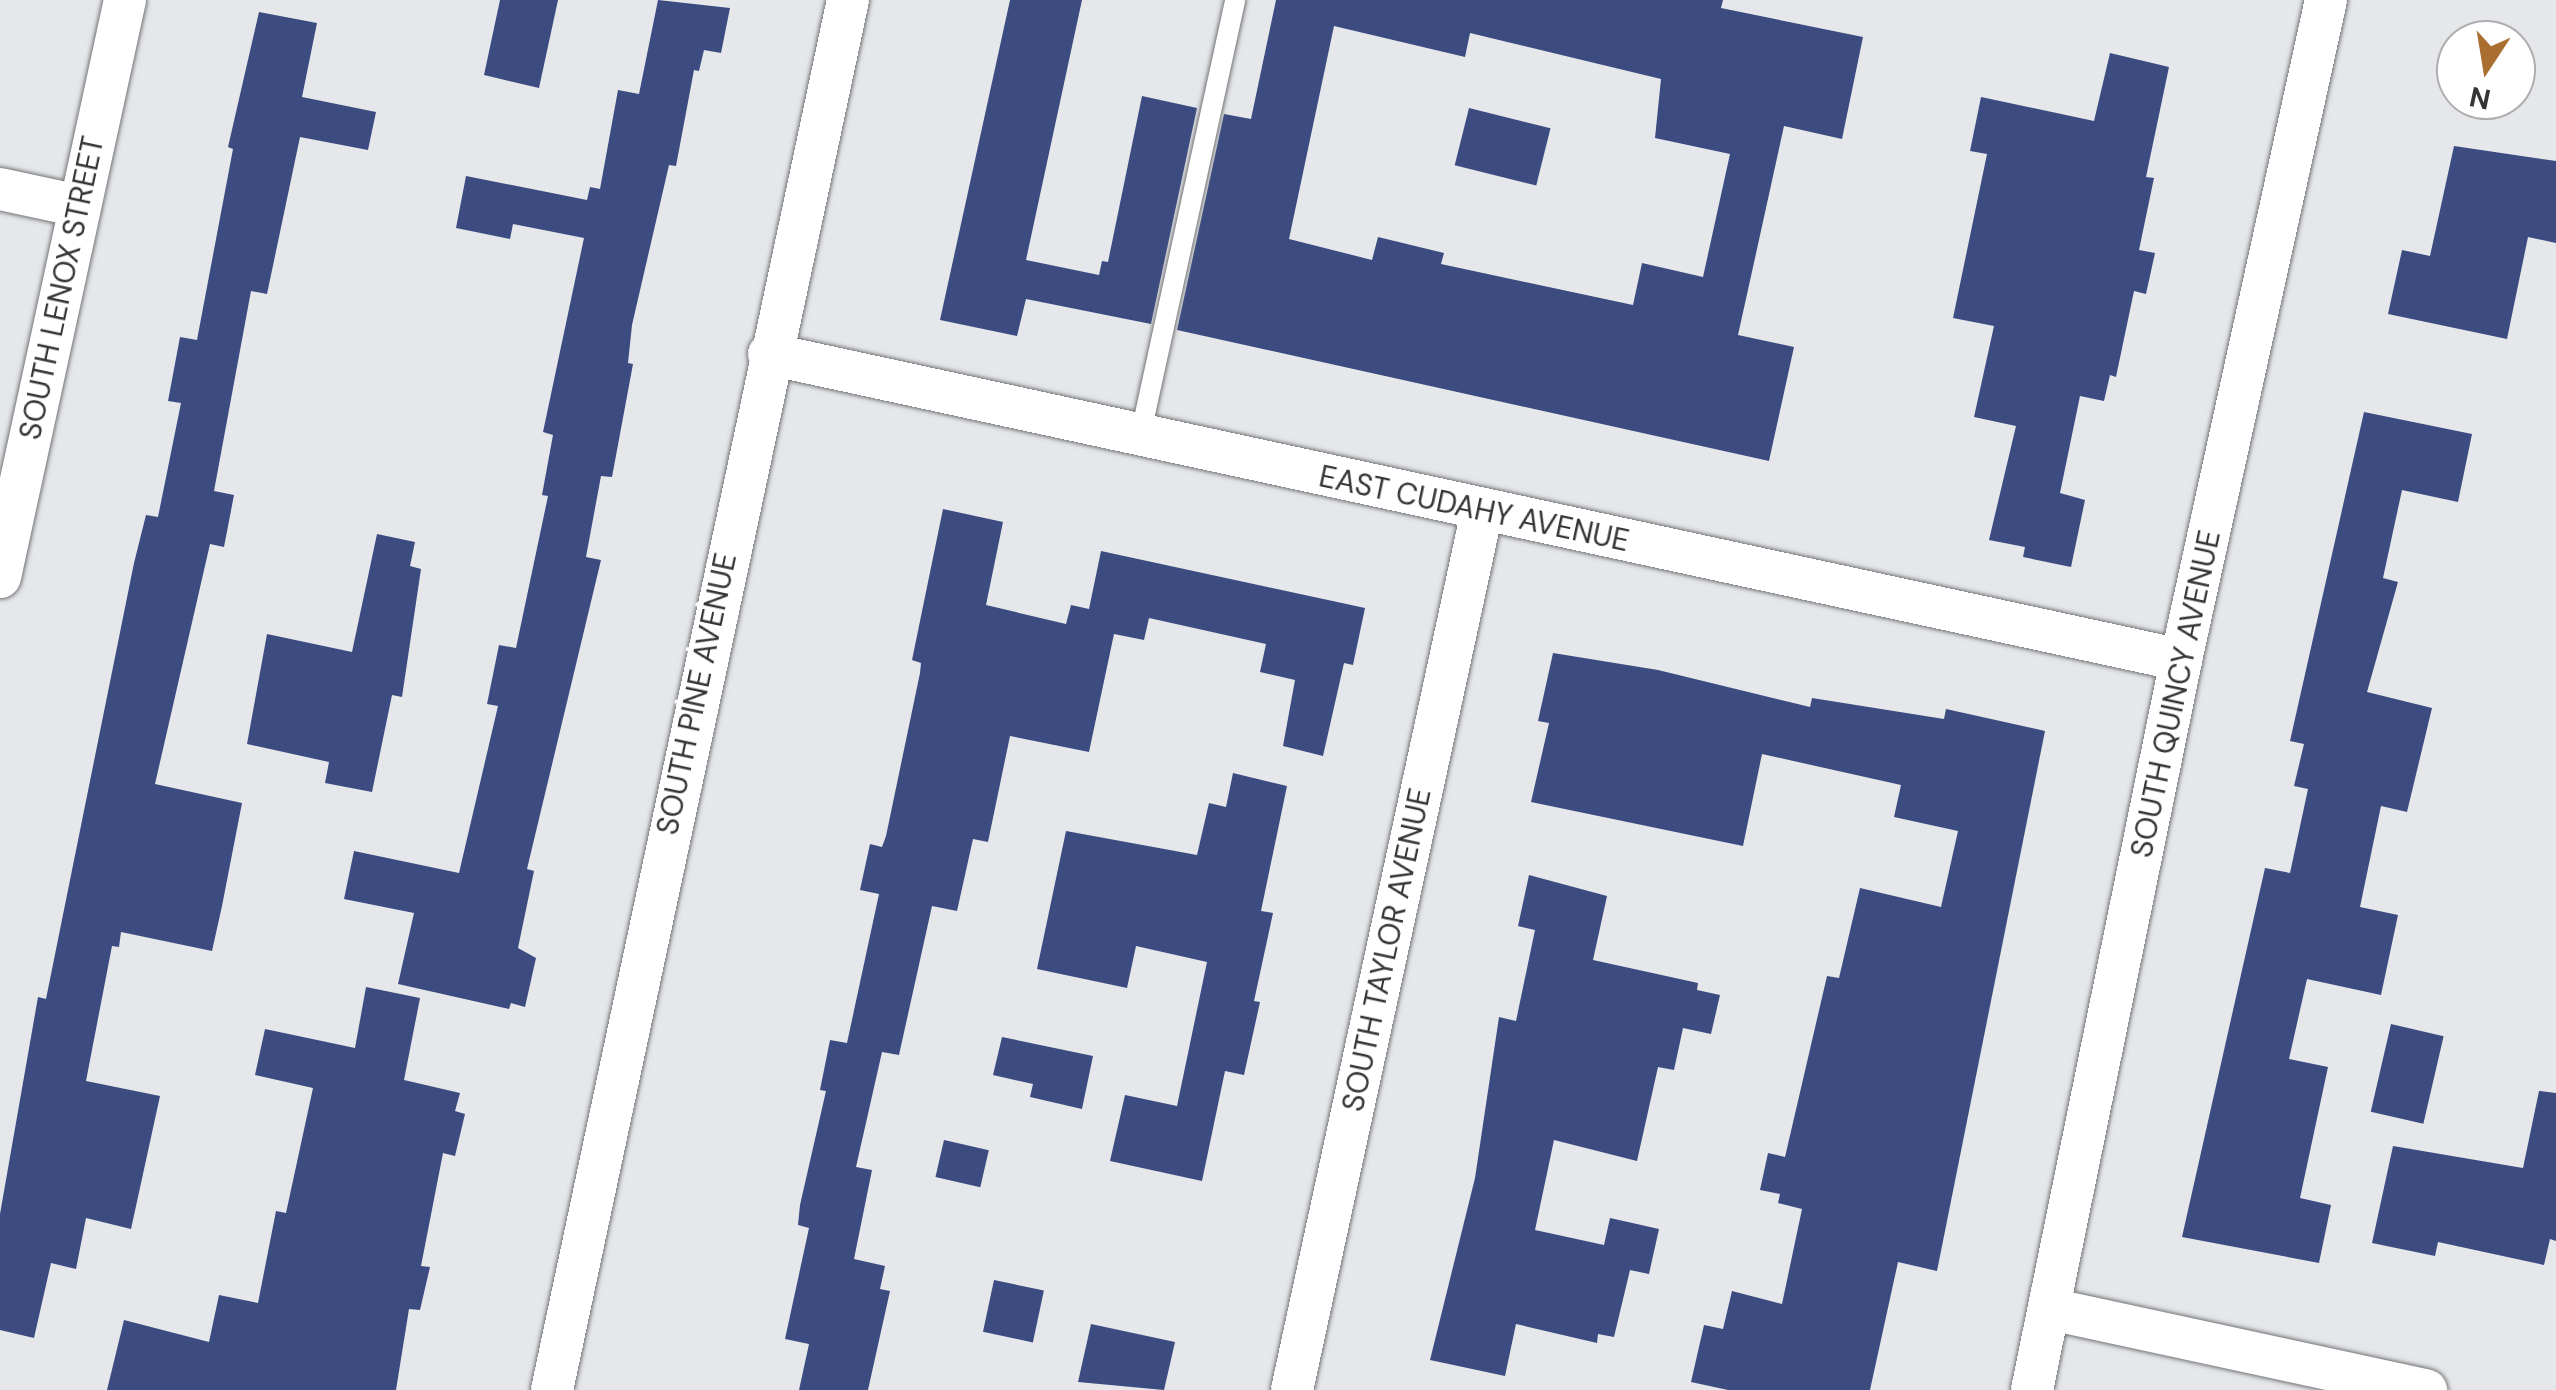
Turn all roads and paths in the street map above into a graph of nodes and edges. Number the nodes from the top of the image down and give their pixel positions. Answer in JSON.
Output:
{"nodes":[{"id":1,"x":125,"y":0,"type":"edge"},
{"id":2,"x":848,"y":0,"type":"edge"},
{"id":3,"x":1235,"y":0,"type":"edge"},
{"id":4,"x":2317,"y":2,"type":"edge"},
{"id":5,"x":0,"y":189,"type":"edge"},
{"id":6,"x":79,"y":206,"type":"junction"},
{"id":7,"x":769,"y":354,"type":"junction"},
{"id":8,"x":1140,"y":437,"type":"junction"},
{"id":9,"x":1482,"y":511,"type":"junction"},
{"id":10,"x":0,"y":577,"type":"edge"},
{"id":11,"x":2180,"y":660,"type":"junction"},
{"id":12,"x":2050,"y":1310,"type":"junction"},
{"id":13,"x":552,"y":1390,"type":"edge"},
{"id":14,"x":1292,"y":1390,"type":"edge"},
{"id":15,"x":2032,"y":1390,"type":"edge"},
{"id":16,"x":2426,"y":1390,"type":"edge"}],
"edges":[{"from":1,"to":6,"type":"street","name":"SOUTH LENOX STREET"},
{"from":2,"to":7,"type":"street","name":"SOUTH PINE AVENUE"},
{"from":3,"to":8,"type":"lane"},
{"from":4,"to":11,"type":"street","name":"SOUTH QUINCY AVENUE"},
{"from":5,"to":6,"type":"street"},
{"from":6,"to":10,"type":"street","name":"SOUTH LENOX STREET"},
{"from":7,"to":8,"type":"street","name":"EAST CUDAHY AVENUE"},
{"from":7,"to":13,"type":"street","name":"SOUTH PINE AVENUE"},
{"from":8,"to":9,"type":"street","name":"EAST CUDAHY AVENUE"},
{"from":9,"to":11,"type":"street","name":"EAST CUDAHY AVENUE"},
{"from":9,"to":14,"type":"street","name":"SOUTH TAYLOR AVENUE"},
{"from":11,"to":12,"type":"street","name":"SOUTH QUINCY AVENUE"},
{"from":12,"to":15,"type":"street","name":"SOUTH QUINCY AVENUE"},
{"from":12,"to":16,"type":"street"}]}
